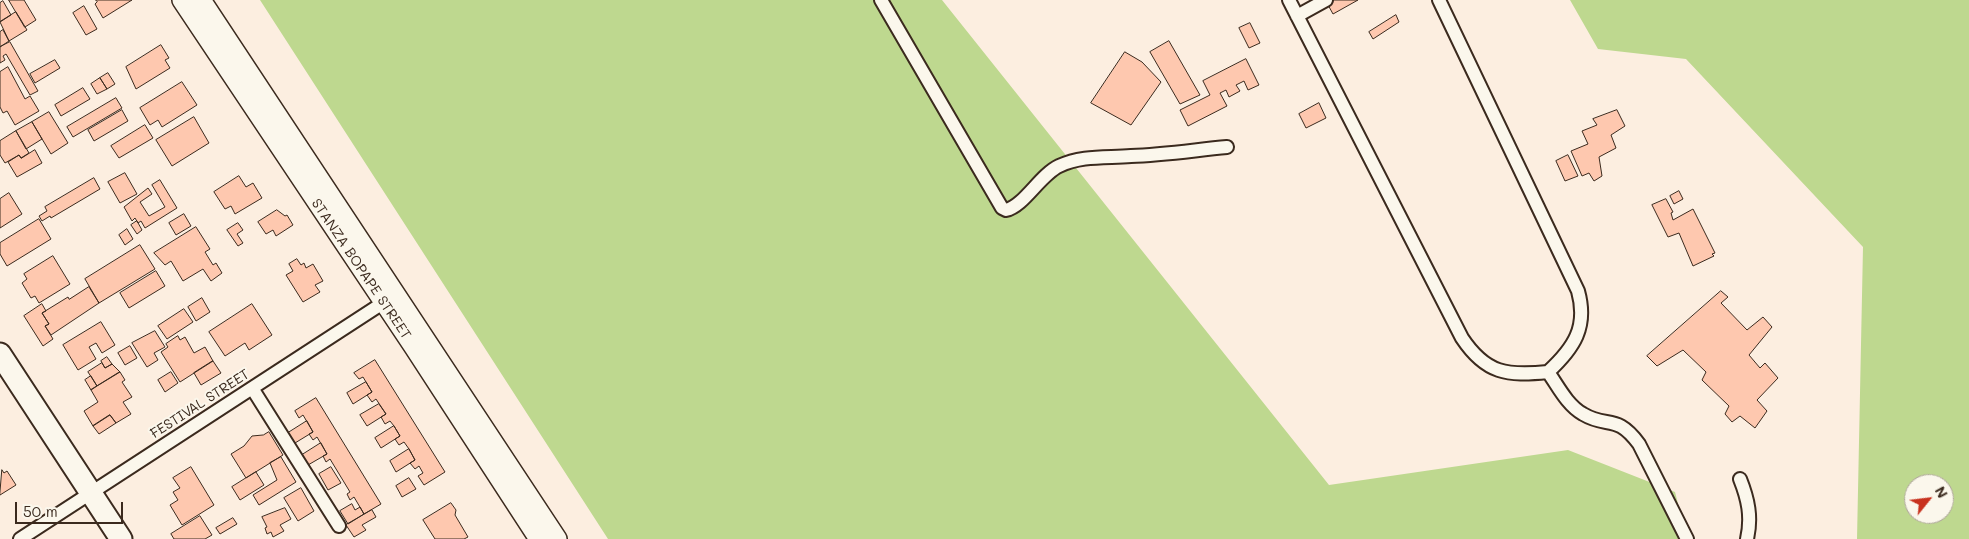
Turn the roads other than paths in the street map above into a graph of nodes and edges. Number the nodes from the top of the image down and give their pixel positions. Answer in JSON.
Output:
{"nodes":[{"id":1,"x":182,"y":0,"type":"edge"},
{"id":2,"x":200,"y":0,"type":"edge"},
{"id":3,"x":881,"y":0,"type":"edge"},
{"id":4,"x":1289,"y":0,"type":"edge"},
{"id":5,"x":1326,"y":0,"type":"edge"},
{"id":6,"x":1439,"y":0,"type":"edge"},
{"id":7,"x":1297,"y":16,"type":"junction"},
{"id":8,"x":1227,"y":147,"type":"dead end"},
{"id":9,"x":390,"y":299,"type":"junction"},
{"id":10,"x":0,"y":354,"type":"edge"},
{"id":11,"x":1548,"y":372,"type":"junction"},
{"id":12,"x":252,"y":388,"type":"junction"},
{"id":13,"x":1740,"y":479,"type":"dead end"},
{"id":14,"x":90,"y":493,"type":"junction"},
{"id":15,"x":339,"y":526,"type":"dead end"},
{"id":16,"x":20,"y":539,"type":"edge"},
{"id":17,"x":121,"y":539,"type":"edge"},
{"id":18,"x":539,"y":539,"type":"edge"},
{"id":19,"x":557,"y":539,"type":"edge"},
{"id":20,"x":1687,"y":539,"type":"edge"},
{"id":21,"x":1747,"y":539,"type":"edge"}],
"edges":[{"from":1,"to":9,"type":"main road","name":"STANZA BOPAPE STREET"},
{"from":2,"to":9,"type":"main road","name":"STANZA BOPAPE STREET"},
{"from":3,"to":8,"type":"street"},
{"from":4,"to":7,"type":"street"},
{"from":5,"to":7,"type":"street"},
{"from":6,"to":11,"type":"street"},
{"from":7,"to":11,"type":"street"},
{"from":9,"to":12,"type":"street","name":"FESTIVAL STREET"},
{"from":9,"to":18,"type":"main road","name":"STANZA BOPAPE STREET"},
{"from":9,"to":19,"type":"main road","name":"STANZA BOPAPE STREET"},
{"from":10,"to":14,"type":"main road"},
{"from":11,"to":20,"type":"street"},
{"from":12,"to":14,"type":"street","name":"FESTIVAL STREET"},
{"from":12,"to":15,"type":"street"},
{"from":13,"to":21,"type":"street"},
{"from":14,"to":16,"type":"street","name":"FESTIVAL STREET"},
{"from":14,"to":17,"type":"main road"}]}
